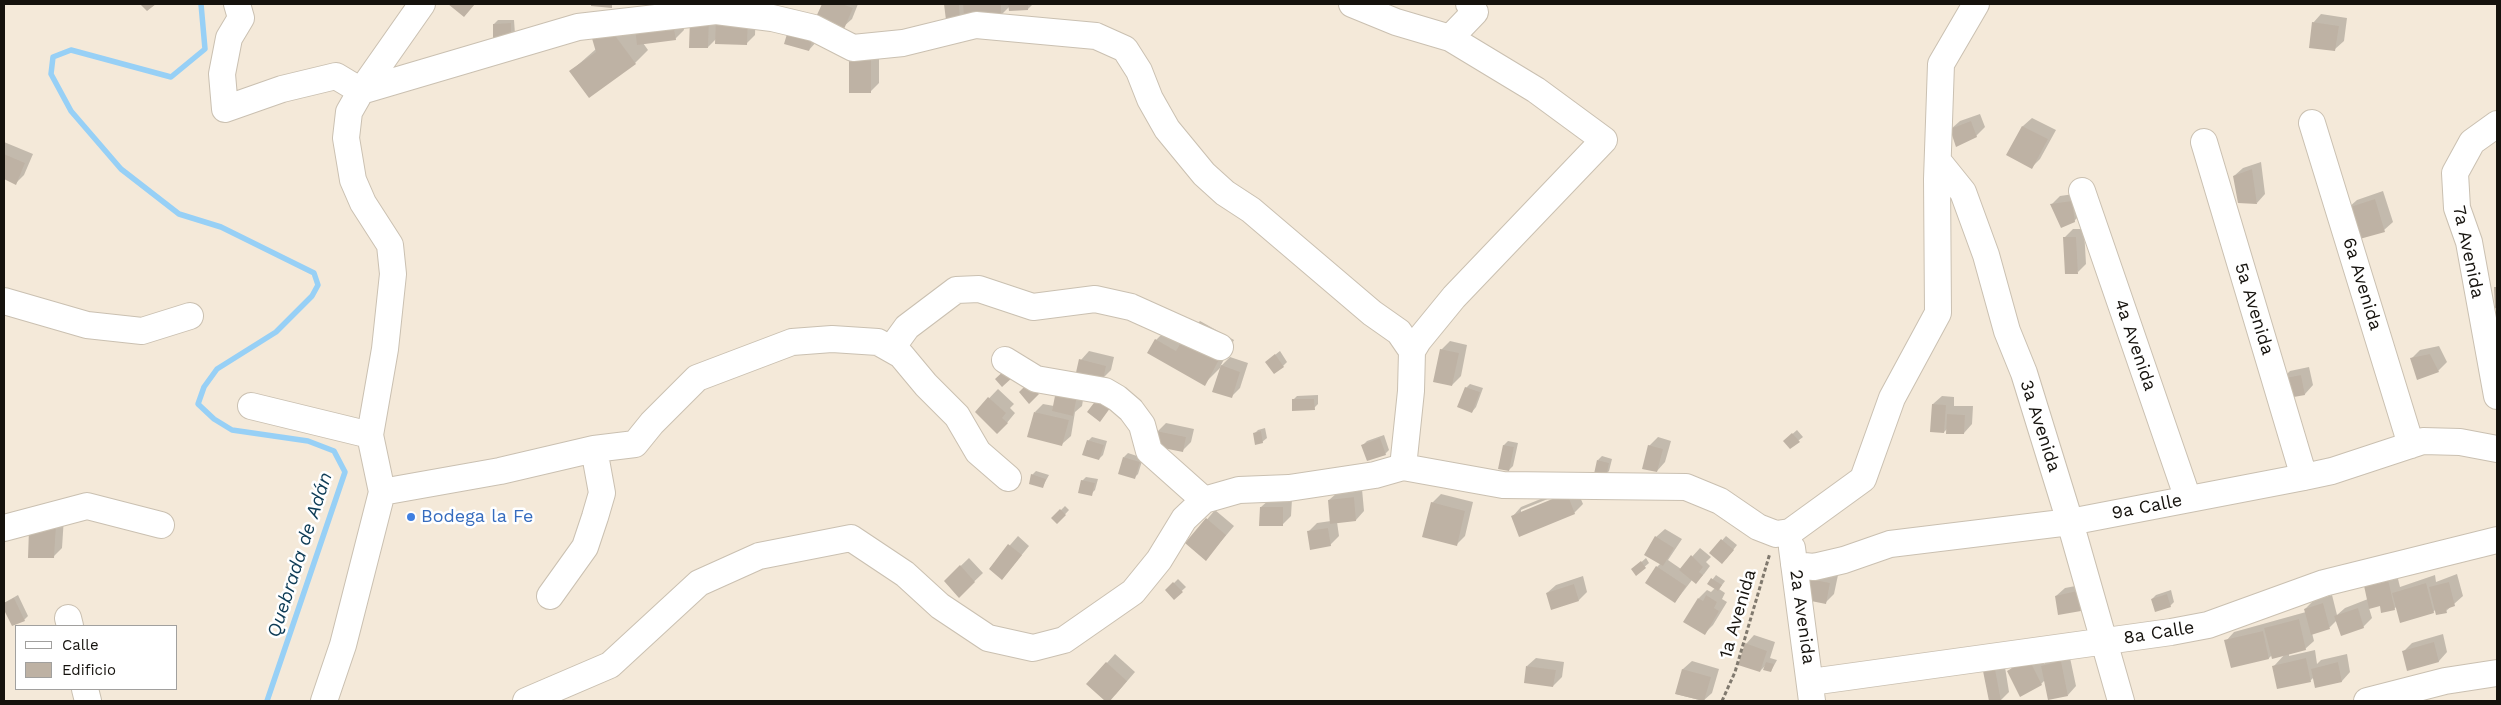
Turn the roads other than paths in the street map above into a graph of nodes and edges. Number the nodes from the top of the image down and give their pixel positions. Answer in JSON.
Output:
{"nodes":[{"id":1,"x":237,"y":4,"type":"edge"},
{"id":2,"x":422,"y":4,"type":"edge"},
{"id":3,"x":1352,"y":4,"type":"edge"},
{"id":4,"x":1469,"y":4,"type":"edge"},
{"id":5,"x":1976,"y":4,"type":"edge"},
{"id":6,"x":1450,"y":38,"type":"junction"},
{"id":7,"x":360,"y":91,"type":"junction"},
{"id":8,"x":2312,"y":123,"type":"dead end"},
{"id":9,"x":2497,"y":124,"type":"edge"},
{"id":10,"x":2204,"y":142,"type":"dead end"},
{"id":11,"x":1938,"y":161,"type":"junction"},
{"id":12,"x":2082,"y":191,"type":"dead end"},
{"id":13,"x":4,"y":300,"type":"edge"},
{"id":14,"x":190,"y":316,"type":"dead end"},
{"id":15,"x":1220,"y":347,"type":"dead end"},
{"id":16,"x":891,"y":349,"type":"junction"},
{"id":17,"x":1412,"y":351,"type":"junction"},
{"id":18,"x":1005,"y":360,"type":"dead end"},
{"id":19,"x":2497,"y":396,"type":"edge"},
{"id":20,"x":250,"y":406,"type":"dead end"},
{"id":21,"x":370,"y":435,"type":"junction"},
{"id":22,"x":2411,"y":445,"type":"junction"},
{"id":23,"x":2497,"y":448,"type":"edge"},
{"id":24,"x":594,"y":449,"type":"junction"},
{"id":25,"x":1403,"y":467,"type":"junction"},
{"id":26,"x":2304,"y":477,"type":"junction"},
{"id":27,"x":1008,"y":478,"type":"dead end"},
{"id":28,"x":382,"y":492,"type":"junction"},
{"id":29,"x":2188,"y":499,"type":"junction"},
{"id":30,"x":1204,"y":500,"type":"junction"},
{"id":31,"x":2070,"y":522,"type":"junction"},
{"id":32,"x":161,"y":525,"type":"dead end"},
{"id":33,"x":4,"y":528,"type":"edge"},
{"id":34,"x":1783,"y":533,"type":"junction"},
{"id":35,"x":2497,"y":540,"type":"edge"},
{"id":36,"x":1794,"y":565,"type":"junction"},
{"id":37,"x":550,"y":596,"type":"dead end"},
{"id":38,"x":2104,"y":642,"type":"junction"},
{"id":39,"x":2497,"y":673,"type":"edge"},
{"id":40,"x":1812,"y":692,"type":"edge"},
{"id":41,"x":324,"y":701,"type":"edge"},
{"id":42,"x":526,"y":701,"type":"edge"},
{"id":43,"x":2120,"y":701,"type":"edge"},
{"id":44,"x":2367,"y":701,"type":"edge"}],
"edges":[{"from":1,"to":7,"type":"street"},
{"from":2,"to":7,"type":"street"},
{"from":3,"to":6,"type":"street"},
{"from":4,"to":6,"type":"street"},
{"from":5,"to":11,"type":"street"},
{"from":6,"to":17,"type":"street"},
{"from":7,"to":17,"type":"street"},
{"from":7,"to":21,"type":"street"},
{"from":8,"to":22,"type":"street","name":"6a Avenida"},
{"from":9,"to":19,"type":"street","name":"7a Avenida"},
{"from":10,"to":26,"type":"street","name":"5a Avenida"},
{"from":11,"to":31,"type":"street","name":"3a Avenida"},
{"from":11,"to":34,"type":"street"},
{"from":12,"to":29,"type":"street","name":"4a Avenida"},
{"from":13,"to":14,"type":"street"},
{"from":15,"to":16,"type":"street"},
{"from":16,"to":24,"type":"street"},
{"from":16,"to":27,"type":"street"},
{"from":17,"to":25,"type":"street"},
{"from":18,"to":30,"type":"street"},
{"from":20,"to":21,"type":"street"},
{"from":21,"to":28,"type":"street"},
{"from":22,"to":23,"type":"street","name":"9a Calle"},
{"from":22,"to":26,"type":"street","name":"9a Calle"},
{"from":24,"to":28,"type":"street"},
{"from":24,"to":37,"type":"street"},
{"from":25,"to":30,"type":"street"},
{"from":25,"to":34,"type":"street"},
{"from":26,"to":29,"type":"street","name":"9a Calle"},
{"from":28,"to":41,"type":"street"},
{"from":29,"to":31,"type":"street","name":"9a Calle"},
{"from":30,"to":42,"type":"street"},
{"from":31,"to":36,"type":"street","name":"9a Calle"},
{"from":31,"to":38,"type":"street","name":"3a Avenida"},
{"from":32,"to":33,"type":"street"},
{"from":34,"to":36,"type":"street","name":"2a Avenida"},
{"from":35,"to":38,"type":"street","name":"8a Calle"},
{"from":36,"to":40,"type":"street","name":"2a Avenida"},
{"from":38,"to":40,"type":"street","name":"8a Calle"},
{"from":38,"to":43,"type":"street","name":"3a Avenida"},
{"from":39,"to":44,"type":"street"}]}
